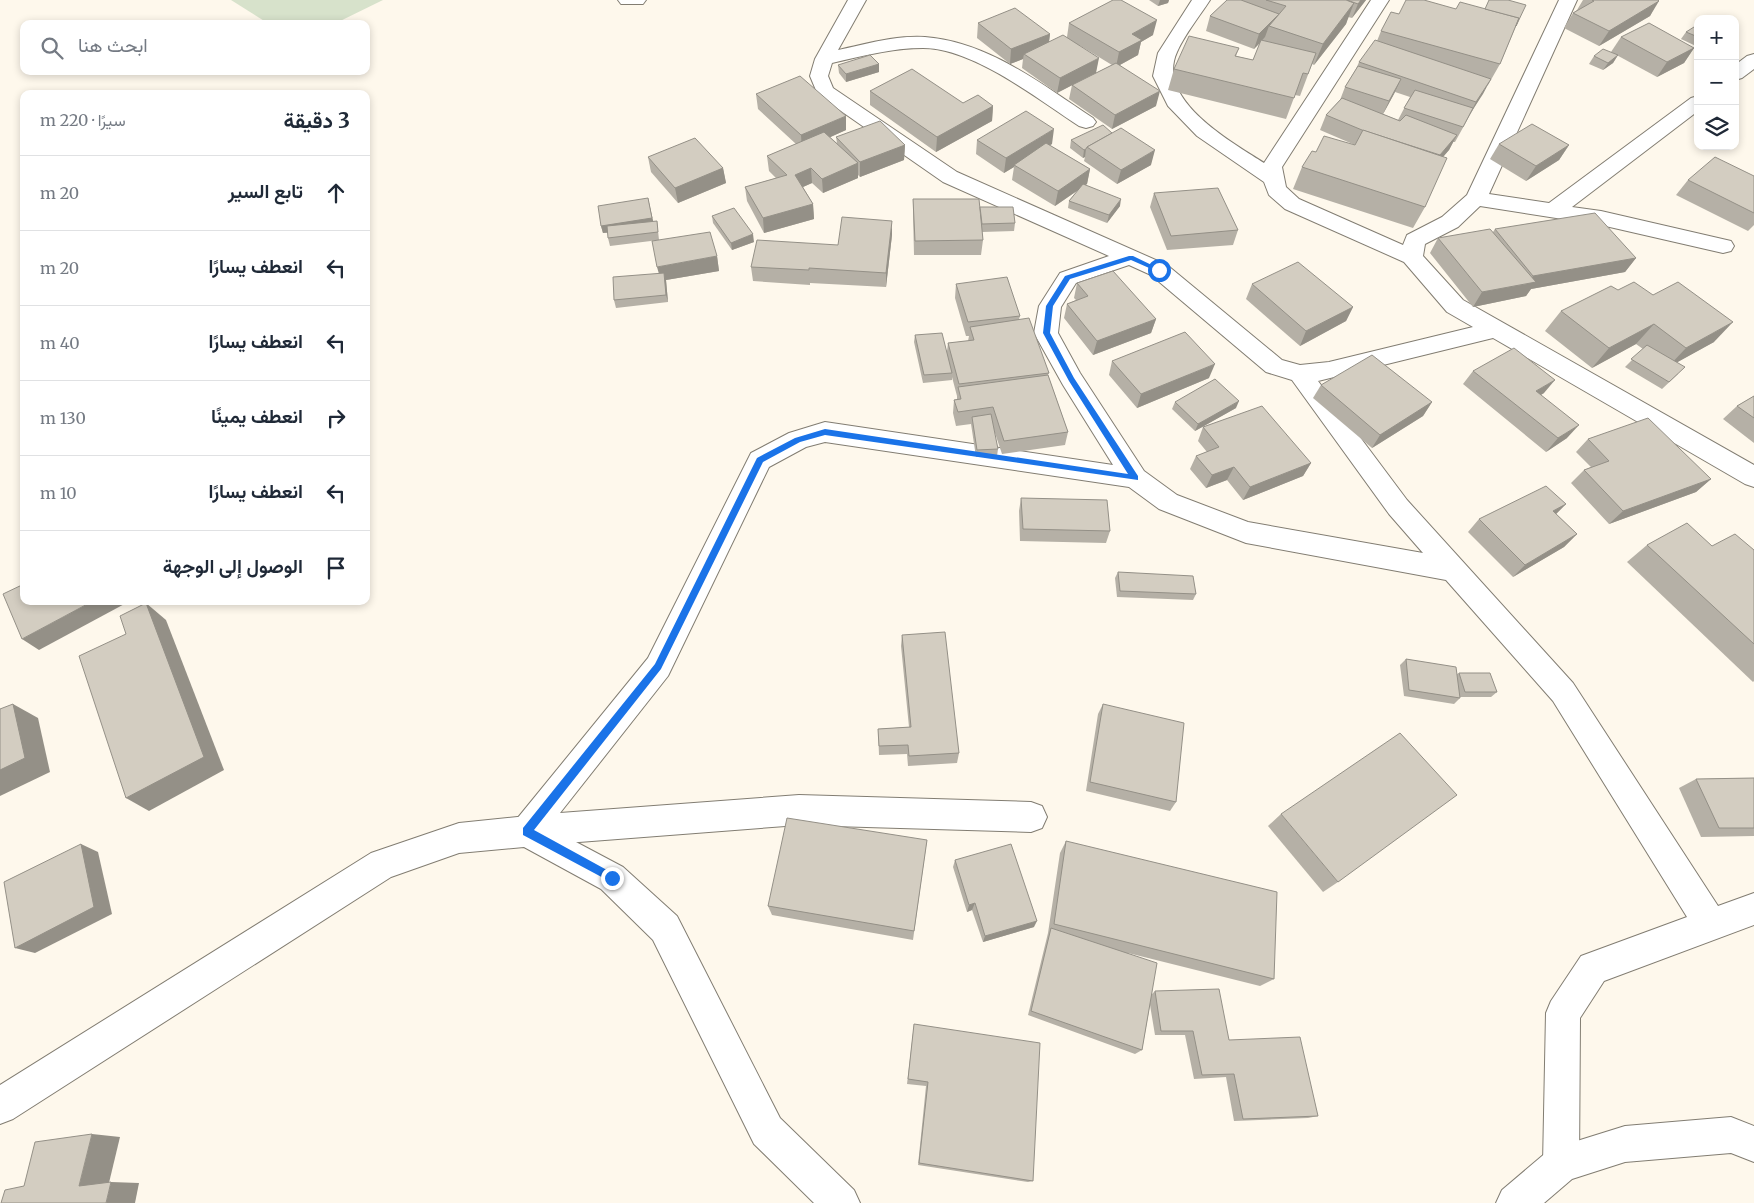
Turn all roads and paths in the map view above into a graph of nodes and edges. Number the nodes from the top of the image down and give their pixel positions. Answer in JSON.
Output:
{"nodes":[{"id":1,"x":627,"y":0,"type":"edge"},
{"id":2,"x":637,"y":0,"type":"edge"},
{"id":3,"x":857,"y":0,"type":"edge"},
{"id":4,"x":1201,"y":0,"type":"edge"},
{"id":5,"x":1380,"y":0,"type":"edge"},
{"id":6,"x":1568,"y":0,"type":"edge"},
{"id":7,"x":824,"y":59,"type":"junction"},
{"id":8,"x":1754,"y":60,"type":"edge"},
{"id":9,"x":1739,"y":71,"type":"edge"},
{"id":10,"x":1694,"y":105,"type":"edge"},
{"id":11,"x":1086,"y":122,"type":"dead end"},
{"id":12,"x":1275,"y":180,"type":"junction"},
{"id":13,"x":1476,"y":199,"type":"junction"},
{"id":14,"x":1552,"y":211,"type":"junction"},
{"id":15,"x":1723,"y":246,"type":"dead end"},
{"id":16,"x":1131,"y":257,"type":"junction"},
{"id":17,"x":1412,"y":257,"type":"junction"},
{"id":18,"x":1494,"y":330,"type":"junction"},
{"id":19,"x":1300,"y":374,"type":"junction"},
{"id":20,"x":1754,"y":477,"type":"edge"},
{"id":21,"x":1135,"y":478,"type":"junction"},
{"id":22,"x":1454,"y":570,"type":"junction"},
{"id":23,"x":1031,"y":817,"type":"dead end"},
{"id":24,"x":527,"y":831,"type":"junction"},
{"id":25,"x":1754,"y":909,"type":"edge"},
{"id":26,"x":1711,"y":924,"type":"junction"},
{"id":27,"x":0,"y":1106,"type":"edge"},
{"id":28,"x":1754,"y":1144,"type":"edge"},
{"id":29,"x":1562,"y":1164,"type":"junction"},
{"id":30,"x":841,"y":1203,"type":"edge"},
{"id":31,"x":1514,"y":1203,"type":"edge"}],
"edges":[{"from":1,"to":2,"type":"street"},
{"from":3,"to":7,"type":"street"},
{"from":4,"to":12,"type":"street"},
{"from":5,"to":12,"type":"street"},
{"from":6,"to":13,"type":"street"},
{"from":7,"to":11,"type":"street"},
{"from":7,"to":16,"type":"street"},
{"from":8,"to":9,"type":"street"},
{"from":10,"to":14,"type":"street"},
{"from":12,"to":17,"type":"street"},
{"from":13,"to":14,"type":"street"},
{"from":13,"to":17,"type":"street"},
{"from":14,"to":15,"type":"street"},
{"from":16,"to":19,"type":"street"},
{"from":16,"to":21,"type":"street"},
{"from":17,"to":18,"type":"street"},
{"from":18,"to":19,"type":"street"},
{"from":18,"to":20,"type":"street"},
{"from":19,"to":22,"type":"street"},
{"from":21,"to":22,"type":"street"},
{"from":21,"to":24,"type":"street"},
{"from":22,"to":26,"type":"street"},
{"from":23,"to":24,"type":"street"},
{"from":24,"to":27,"type":"street"},
{"from":24,"to":30,"type":"street"},
{"from":25,"to":26,"type":"street"},
{"from":26,"to":29,"type":"street"},
{"from":28,"to":29,"type":"street"},
{"from":29,"to":31,"type":"street"}]}
